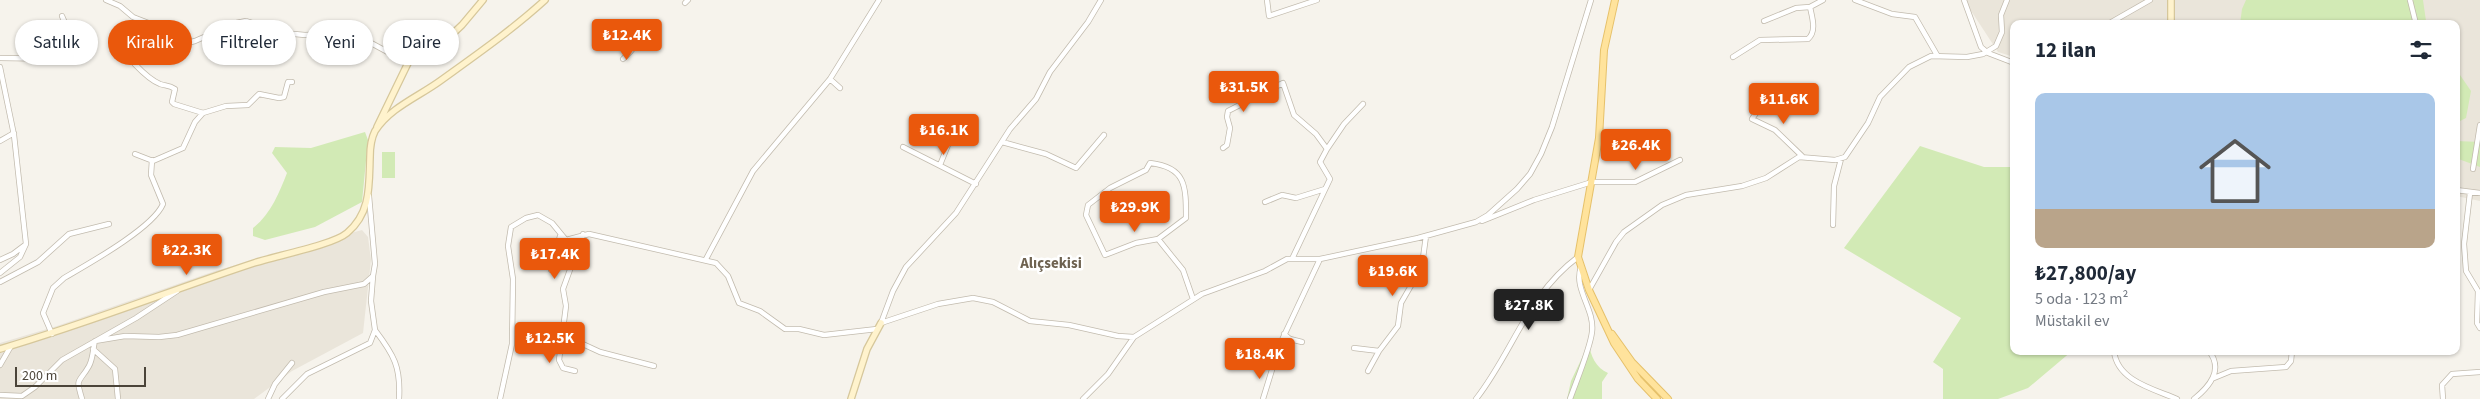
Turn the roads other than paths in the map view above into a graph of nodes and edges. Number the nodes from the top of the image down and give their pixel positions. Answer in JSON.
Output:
{"nodes":[{"id":1,"x":106,"y":0,"type":"edge"},
{"id":2,"x":483,"y":0,"type":"edge"},
{"id":3,"x":545,"y":0,"type":"edge"},
{"id":4,"x":879,"y":0,"type":"edge"},
{"id":5,"x":1101,"y":0,"type":"edge"},
{"id":6,"x":1267,"y":0,"type":"edge"},
{"id":7,"x":1317,"y":0,"type":"edge"},
{"id":8,"x":1590,"y":0,"type":"edge"},
{"id":9,"x":1614,"y":0,"type":"edge"},
{"id":10,"x":1823,"y":0,"type":"edge"},
{"id":11,"x":1854,"y":0,"type":"edge"},
{"id":12,"x":1964,"y":0,"type":"edge"},
{"id":13,"x":2007,"y":0,"type":"edge"},
{"id":14,"x":2150,"y":0,"type":"edge"},
{"id":15,"x":2171,"y":0,"type":"edge"},
{"id":16,"x":2410,"y":0,"type":"edge"},
{"id":17,"x":1810,"y":7,"type":"junction"},
{"id":18,"x":62,"y":16,"type":"dead end"},
{"id":19,"x":1764,"y":20,"type":"dead end"},
{"id":20,"x":2115,"y":20,"type":"edge"},
{"id":21,"x":2171,"y":20,"type":"edge"},
{"id":22,"x":2415,"y":20,"type":"edge"},
{"id":23,"x":459,"y":28,"type":"edge"},
{"id":24,"x":618,"y":40,"type":"dead end"},
{"id":25,"x":636,"y":45,"type":"dead end"},
{"id":26,"x":383,"y":49,"type":"edge"},
{"id":27,"x":630,"y":52,"type":"junction"},
{"id":28,"x":1988,"y":53,"type":"junction"},
{"id":29,"x":1937,"y":55,"type":"junction"},
{"id":30,"x":1733,"y":56,"type":"dead end"},
{"id":31,"x":0,"y":58,"type":"edge"},
{"id":32,"x":623,"y":59,"type":"dead end"},
{"id":33,"x":2010,"y":61,"type":"edge"},
{"id":34,"x":137,"y":65,"type":"edge"},
{"id":35,"x":407,"y":65,"type":"edge"},
{"id":36,"x":0,"y":67,"type":"edge"},
{"id":37,"x":830,"y":79,"type":"junction"},
{"id":38,"x":292,"y":82,"type":"dead end"},
{"id":39,"x":840,"y":88,"type":"dead end"},
{"id":40,"x":6,"y":97,"type":"junction"},
{"id":41,"x":1766,"y":97,"type":"dead end"},
{"id":42,"x":0,"y":99,"type":"edge"},
{"id":43,"x":1363,"y":104,"type":"dead end"},
{"id":44,"x":203,"y":113,"type":"junction"},
{"id":45,"x":2480,"y":125,"type":"edge"},
{"id":46,"x":375,"y":131,"type":"junction"},
{"id":47,"x":14,"y":133,"type":"junction"},
{"id":48,"x":1104,"y":135,"type":"dead end"},
{"id":49,"x":950,"y":140,"type":"dead end"},
{"id":50,"x":0,"y":141,"type":"edge"},
{"id":51,"x":1002,"y":142,"type":"junction"},
{"id":52,"x":903,"y":147,"type":"dead end"},
{"id":53,"x":1223,"y":148,"type":"dead end"},
{"id":54,"x":1327,"y":149,"type":"junction"},
{"id":55,"x":135,"y":154,"type":"dead end"},
{"id":56,"x":1802,"y":156,"type":"junction"},
{"id":57,"x":1841,"y":159,"type":"junction"},
{"id":58,"x":152,"y":160,"type":"junction"},
{"id":59,"x":1680,"y":160,"type":"dead end"},
{"id":60,"x":940,"y":165,"type":"junction"},
{"id":61,"x":2473,"y":169,"type":"dead end"},
{"id":62,"x":1592,"y":182,"type":"junction"},
{"id":63,"x":976,"y":184,"type":"junction"},
{"id":64,"x":1325,"y":189,"type":"junction"},
{"id":65,"x":2460,"y":191,"type":"edge"},
{"id":66,"x":2470,"y":193,"type":"junction"},
{"id":67,"x":2480,"y":194,"type":"edge"},
{"id":68,"x":369,"y":196,"type":"junction"},
{"id":69,"x":1265,"y":202,"type":"dead end"},
{"id":70,"x":1476,"y":222,"type":"junction"},
{"id":71,"x":109,"y":224,"type":"dead end"},
{"id":72,"x":1833,"y":225,"type":"dead end"},
{"id":73,"x":583,"y":234,"type":"junction"},
{"id":74,"x":560,"y":236,"type":"junction"},
{"id":75,"x":1426,"y":236,"type":"junction"},
{"id":76,"x":1158,"y":239,"type":"junction"},
{"id":77,"x":26,"y":244,"type":"junction"},
{"id":78,"x":1578,"y":257,"type":"junction"},
{"id":79,"x":1292,"y":258,"type":"junction"},
{"id":80,"x":706,"y":259,"type":"junction"},
{"id":81,"x":1320,"y":259,"type":"junction"},
{"id":82,"x":0,"y":260,"type":"edge"},
{"id":83,"x":1581,"y":267,"type":"junction"},
{"id":84,"x":551,"y":270,"type":"dead end"},
{"id":85,"x":0,"y":274,"type":"edge"},
{"id":86,"x":373,"y":276,"type":"junction"},
{"id":87,"x":0,"y":282,"type":"edge"},
{"id":88,"x":1589,"y":290,"type":"junction"},
{"id":89,"x":178,"y":291,"type":"junction"},
{"id":90,"x":1194,"y":300,"type":"junction"},
{"id":91,"x":881,"y":323,"type":"junction"},
{"id":92,"x":2480,"y":328,"type":"edge"},
{"id":93,"x":878,"y":329,"type":"junction"},
{"id":94,"x":375,"y":330,"type":"junction"},
{"id":95,"x":1608,"y":330,"type":"junction"},
{"id":96,"x":52,"y":334,"type":"junction"},
{"id":97,"x":561,"y":334,"type":"junction"},
{"id":98,"x":1284,"y":334,"type":"junction"},
{"id":99,"x":1134,"y":337,"type":"junction"},
{"id":100,"x":94,"y":341,"type":"junction"},
{"id":101,"x":1302,"y":342,"type":"dead end"},
{"id":102,"x":11,"y":346,"type":"junction"},
{"id":103,"x":93,"y":348,"type":"junction"},
{"id":104,"x":1354,"y":348,"type":"dead end"},
{"id":105,"x":0,"y":350,"type":"edge"},
{"id":106,"x":1379,"y":351,"type":"junction"},
{"id":107,"x":2116,"y":355,"type":"edge"},
{"id":108,"x":2210,"y":355,"type":"edge"},
{"id":109,"x":2292,"y":355,"type":"edge"},
{"id":110,"x":292,"y":363,"type":"dead end"},
{"id":111,"x":0,"y":365,"type":"edge"},
{"id":112,"x":654,"y":366,"type":"dead end"},
{"id":113,"x":1368,"y":371,"type":"dead end"},
{"id":114,"x":575,"y":372,"type":"dead end"},
{"id":115,"x":2480,"y":372,"type":"edge"},
{"id":116,"x":2214,"y":378,"type":"junction"},
{"id":117,"x":0,"y":395,"type":"edge"},
{"id":118,"x":22,"y":398,"type":"edge"},
{"id":119,"x":82,"y":399,"type":"edge"},
{"id":120,"x":118,"y":399,"type":"edge"},
{"id":121,"x":268,"y":399,"type":"edge"},
{"id":122,"x":282,"y":399,"type":"edge"},
{"id":123,"x":399,"y":399,"type":"edge"},
{"id":124,"x":500,"y":399,"type":"edge"},
{"id":125,"x":851,"y":399,"type":"edge"},
{"id":126,"x":1083,"y":399,"type":"edge"},
{"id":127,"x":1263,"y":399,"type":"edge"},
{"id":128,"x":1476,"y":399,"type":"edge"},
{"id":129,"x":1570,"y":399,"type":"edge"},
{"id":130,"x":1657,"y":399,"type":"edge"},
{"id":131,"x":1668,"y":399,"type":"edge"},
{"id":132,"x":2177,"y":399,"type":"edge"},
{"id":133,"x":2194,"y":399,"type":"edge"},
{"id":134,"x":2443,"y":399,"type":"edge"}],
"edges":[{"from":1,"to":26,"type":"street"},
{"from":2,"to":23,"type":"street"},
{"from":3,"to":46,"type":"street"},
{"from":4,"to":37,"type":"street"},
{"from":5,"to":51,"type":"street"},
{"from":6,"to":7,"type":"street"},
{"from":8,"to":70,"type":"street"},
{"from":9,"to":62,"type":"main road"},
{"from":10,"to":17,"type":"street"},
{"from":11,"to":29,"type":"street"},
{"from":12,"to":28,"type":"street"},
{"from":13,"to":28,"type":"street"},
{"from":14,"to":20,"type":"street"},
{"from":15,"to":21,"type":"street"},
{"from":16,"to":22,"type":"street"},
{"from":17,"to":19,"type":"street"},
{"from":17,"to":30,"type":"street"},
{"from":18,"to":31,"type":"street"},
{"from":24,"to":27,"type":"street"},
{"from":25,"to":27,"type":"street"},
{"from":27,"to":32,"type":"street"},
{"from":28,"to":29,"type":"street"},
{"from":28,"to":33,"type":"street"},
{"from":29,"to":57,"type":"street"},
{"from":34,"to":44,"type":"street"},
{"from":35,"to":46,"type":"street"},
{"from":36,"to":40,"type":"street"},
{"from":37,"to":39,"type":"street"},
{"from":37,"to":80,"type":"street"},
{"from":38,"to":44,"type":"street"},
{"from":40,"to":42,"type":"street"},
{"from":40,"to":47,"type":"street"},
{"from":41,"to":56,"type":"street"},
{"from":43,"to":54,"type":"street"},
{"from":44,"to":58,"type":"street"},
{"from":45,"to":61,"type":"street"},
{"from":46,"to":68,"type":"street"},
{"from":47,"to":50,"type":"street"},
{"from":47,"to":77,"type":"street"},
{"from":48,"to":51,"type":"street"},
{"from":49,"to":60,"type":"street"},
{"from":51,"to":63,"type":"street"},
{"from":52,"to":60,"type":"street"},
{"from":53,"to":54,"type":"street"},
{"from":54,"to":64,"type":"street"},
{"from":55,"to":58,"type":"street"},
{"from":56,"to":57,"type":"street"},
{"from":56,"to":88,"type":"street"},
{"from":57,"to":72,"type":"street"},
{"from":58,"to":96,"type":"street"},
{"from":59,"to":62,"type":"street"},
{"from":60,"to":63,"type":"street"},
{"from":62,"to":70,"type":"street"},
{"from":62,"to":78,"type":"main road"},
{"from":63,"to":91,"type":"street"},
{"from":64,"to":69,"type":"street"},
{"from":64,"to":79,"type":"street"},
{"from":65,"to":66,"type":"street"},
{"from":66,"to":67,"type":"street"},
{"from":66,"to":92,"type":"street"},
{"from":68,"to":86,"type":"street"},
{"from":68,"to":89,"type":"street"},
{"from":70,"to":75,"type":"street"},
{"from":71,"to":87,"type":"street"},
{"from":73,"to":74,"type":"street"},
{"from":73,"to":80,"type":"street"},
{"from":73,"to":97,"type":"street"},
{"from":74,"to":84,"type":"street"},
{"from":74,"to":124,"type":"street"},
{"from":75,"to":81,"type":"street"},
{"from":75,"to":106,"type":"street"},
{"from":76,"to":76,"type":"street"},
{"from":76,"to":90,"type":"street"},
{"from":77,"to":82,"type":"street"},
{"from":77,"to":85,"type":"street"},
{"from":78,"to":83,"type":"main road"},
{"from":78,"to":128,"type":"street"},
{"from":79,"to":81,"type":"street"},
{"from":79,"to":90,"type":"street"},
{"from":80,"to":93,"type":"street"},
{"from":81,"to":98,"type":"street"},
{"from":83,"to":88,"type":"main road"},
{"from":83,"to":129,"type":"street"},
{"from":86,"to":94,"type":"street"},
{"from":86,"to":100,"type":"street"},
{"from":88,"to":95,"type":"main road"},
{"from":89,"to":96,"type":"street"},
{"from":89,"to":100,"type":"street"},
{"from":90,"to":99,"type":"street"},
{"from":91,"to":93,"type":"street"},
{"from":91,"to":99,"type":"street"},
{"from":93,"to":125,"type":"street"},
{"from":94,"to":122,"type":"street"},
{"from":94,"to":123,"type":"street"},
{"from":95,"to":130,"type":"main road"},
{"from":95,"to":131,"type":"main road"},
{"from":96,"to":102,"type":"street"},
{"from":97,"to":112,"type":"street"},
{"from":97,"to":114,"type":"street"},
{"from":98,"to":101,"type":"street"},
{"from":98,"to":127,"type":"street"},
{"from":99,"to":126,"type":"street"},
{"from":100,"to":103,"type":"street"},
{"from":100,"to":118,"type":"street"},
{"from":102,"to":105,"type":"street"},
{"from":102,"to":111,"type":"street"},
{"from":103,"to":119,"type":"street"},
{"from":103,"to":120,"type":"street"},
{"from":104,"to":106,"type":"street"},
{"from":106,"to":113,"type":"street"},
{"from":107,"to":132,"type":"street"},
{"from":108,"to":116,"type":"street"},
{"from":109,"to":116,"type":"street"},
{"from":110,"to":121,"type":"street"},
{"from":115,"to":134,"type":"street"},
{"from":116,"to":133,"type":"street"},
{"from":117,"to":118,"type":"street"}]}
